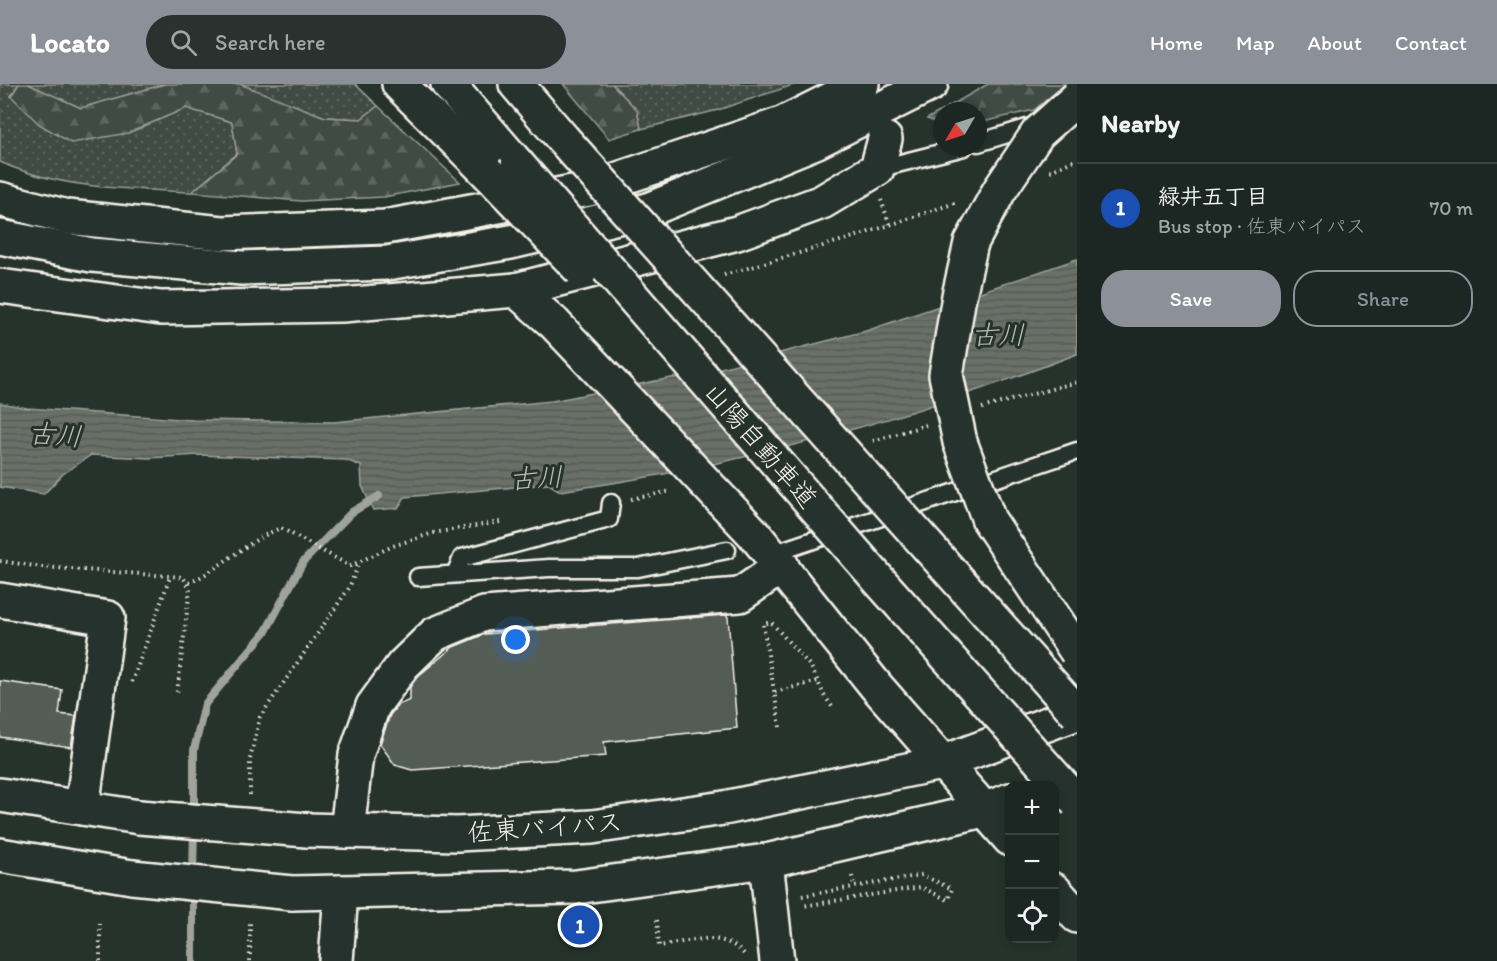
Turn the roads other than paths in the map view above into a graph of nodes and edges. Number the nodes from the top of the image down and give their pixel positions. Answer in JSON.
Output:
{"nodes":[{"id":1,"x":399,"y":84,"type":"edge"},
{"id":2,"x":448,"y":84,"type":"edge"},
{"id":3,"x":516,"y":84,"type":"edge"},
{"id":4,"x":862,"y":84,"type":"edge"},
{"id":5,"x":931,"y":84,"type":"edge"},
{"id":6,"x":1077,"y":98,"type":"edge"},
{"id":7,"x":1077,"y":113,"type":"edge"},
{"id":8,"x":987,"y":140,"type":"edge"},
{"id":9,"x":933,"y":155,"type":"edge"},
{"id":10,"x":881,"y":168,"type":"joint"},
{"id":11,"x":503,"y":169,"type":"junction"},
{"id":12,"x":0,"y":199,"type":"edge"},
{"id":13,"x":0,"y":237,"type":"edge"},
{"id":14,"x":0,"y":286,"type":"edge"},
{"id":15,"x":516,"y":290,"type":"junction"},
{"id":16,"x":1077,"y":451,"type":"edge"},
{"id":17,"x":611,"y":503,"type":"dead end"},
{"id":18,"x":759,"y":552,"type":"junction"},
{"id":19,"x":455,"y":574,"type":"junction"},
{"id":20,"x":418,"y":577,"type":"dead end"},
{"id":21,"x":0,"y":600,"type":"edge"},
{"id":22,"x":1077,"y":652,"type":"edge"},
{"id":23,"x":1077,"y":693,"type":"edge"},
{"id":24,"x":1077,"y":713,"type":"edge"},
{"id":25,"x":941,"y":763,"type":"junction"},
{"id":26,"x":1077,"y":776,"type":"edge"},
{"id":27,"x":1059,"y":783,"type":"edge"},
{"id":28,"x":0,"y":795,"type":"edge"},
{"id":29,"x":1077,"y":802,"type":"edge"},
{"id":30,"x":997,"y":805,"type":"edge"},
{"id":31,"x":82,"y":808,"type":"junction"},
{"id":32,"x":347,"y":831,"type":"junction"},
{"id":33,"x":1008,"y":835,"type":"edge"},
{"id":34,"x":0,"y":855,"type":"edge"},
{"id":35,"x":766,"y":861,"type":"junction"},
{"id":36,"x":340,"y":892,"type":"junction"},
{"id":37,"x":1059,"y":896,"type":"edge"},
{"id":38,"x":1077,"y":916,"type":"edge"},
{"id":39,"x":762,"y":960,"type":"edge"},
{"id":40,"x":336,"y":961,"type":"edge"}],
"edges":[{"from":1,"to":11,"type":"main road"},
{"from":2,"to":11,"type":"main road"},
{"from":3,"to":24,"type":"main road","bridge":true},
{"from":4,"to":12,"type":"main road"},
{"from":5,"to":13,"type":"main road"},
{"from":6,"to":22,"type":"main road","bridge":true},
{"from":7,"to":8,"type":"lane"},
{"from":9,"to":10,"type":"lane"},
{"from":10,"to":15,"type":"main road"},
{"from":11,"to":29,"type":"main road","bridge":true},
{"from":14,"to":15,"type":"main road"},
{"from":15,"to":18,"type":"main road","bridge":true},
{"from":16,"to":18,"type":"lane"},
{"from":17,"to":19,"type":"lane"},
{"from":18,"to":19,"type":"lane"},
{"from":18,"to":25,"type":"main road"},
{"from":18,"to":32,"type":"main road"},
{"from":19,"to":20,"type":"lane"},
{"from":21,"to":31,"type":"main road"},
{"from":23,"to":25,"type":"main road"},
{"from":24,"to":25,"type":"main road","name":"佐東バイパス"},
{"from":25,"to":30,"type":"main road"},
{"from":25,"to":32,"type":"main road","name":"佐東バイパス"},
{"from":26,"to":27,"type":"main road"},
{"from":28,"to":31,"type":"main road","name":"佐東バイパス"},
{"from":30,"to":33,"type":"main road"},
{"from":30,"to":35,"type":"main road"},
{"from":31,"to":32,"type":"main road","name":"佐東バイパス","bridge":true},
{"from":34,"to":36,"type":"main road","bridge":true},
{"from":35,"to":36,"type":"main road"},
{"from":35,"to":39,"type":"main road"},
{"from":36,"to":40,"type":"main road"},
{"from":37,"to":38,"type":"main road"}]}
